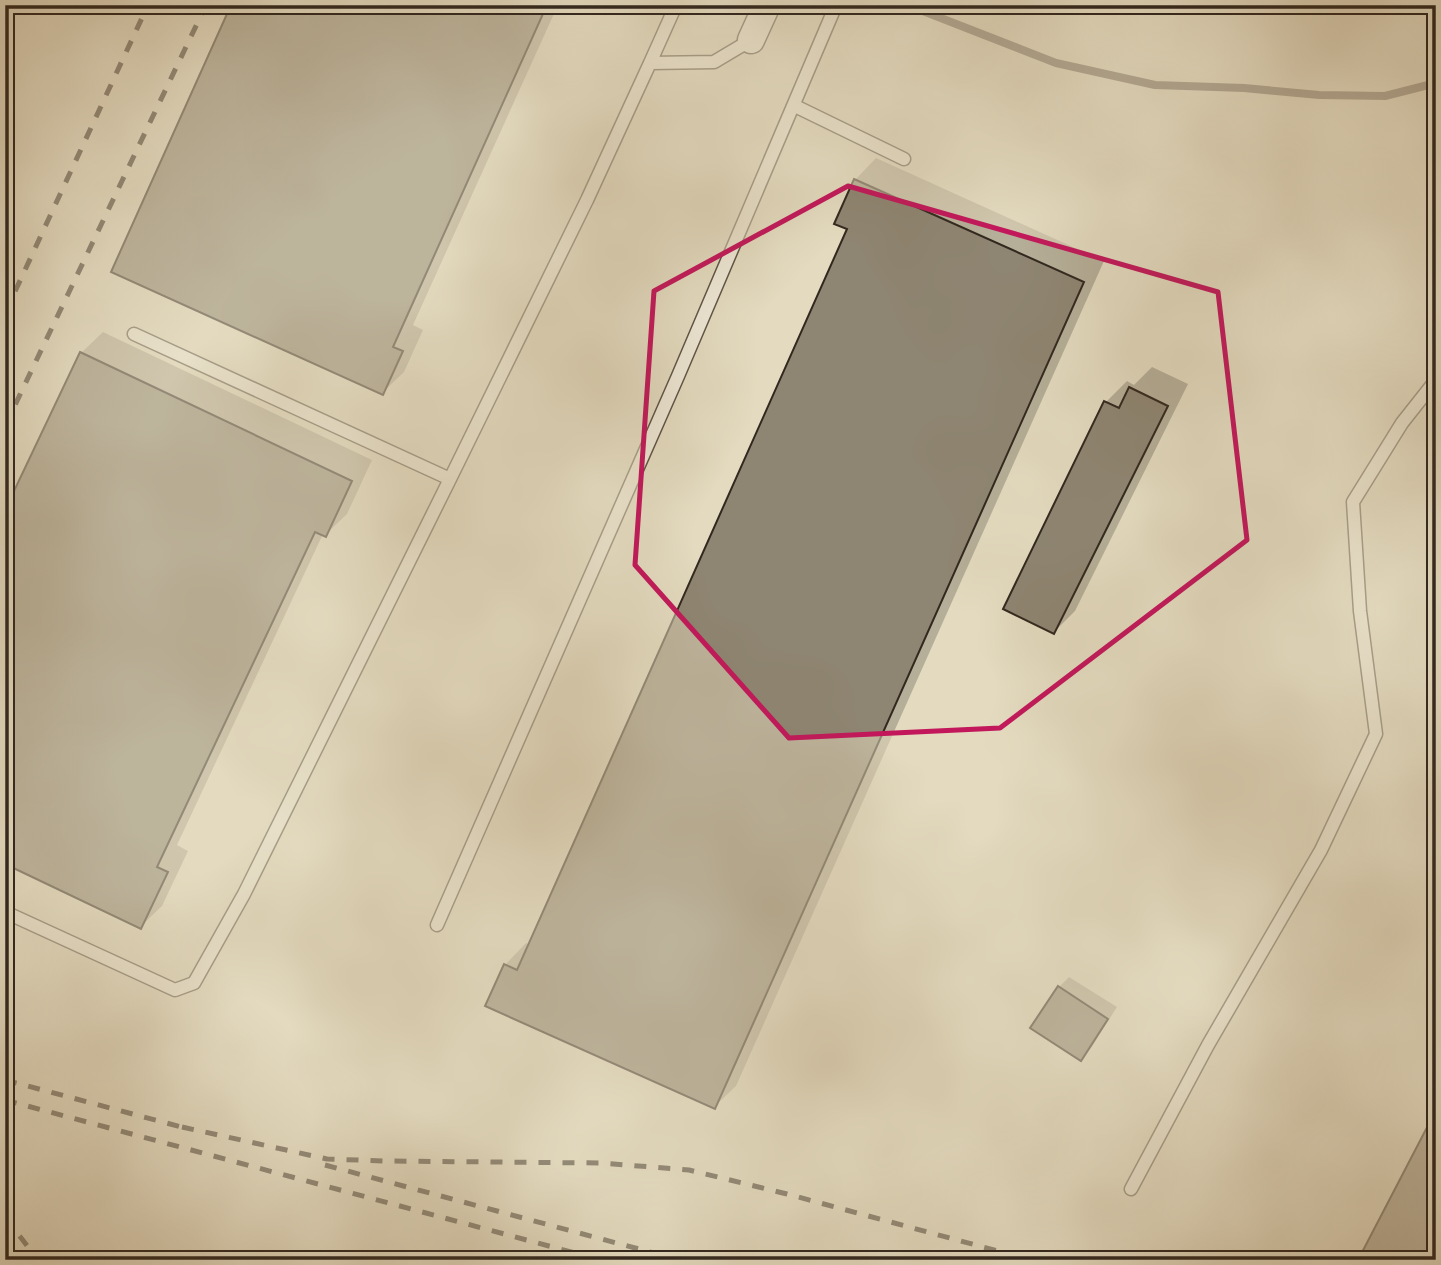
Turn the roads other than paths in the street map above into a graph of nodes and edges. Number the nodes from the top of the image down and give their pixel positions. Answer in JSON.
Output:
{"nodes":[{"id":1,"x":676,"y":5,"type":"edge"},
{"id":2,"x":767,"y":5,"type":"edge"},
{"id":3,"x":836,"y":5,"type":"edge"},
{"id":4,"x":751,"y":40,"type":"joint"},
{"id":5,"x":650,"y":63,"type":"junction"},
{"id":6,"x":795,"y":106,"type":"junction"},
{"id":7,"x":904,"y":159,"type":"dead end"},
{"id":8,"x":134,"y":334,"type":"dead end"},
{"id":9,"x":1436,"y":380,"type":"edge"},
{"id":10,"x":450,"y":479,"type":"junction"},
{"id":11,"x":5,"y":912,"type":"edge"},
{"id":12,"x":437,"y":925,"type":"dead end"},
{"id":13,"x":1131,"y":1189,"type":"dead end"}],
"edges":[{"from":1,"to":5,"type":"lane"},
{"from":2,"to":4,"type":"street"},
{"from":3,"to":6,"type":"lane"},
{"from":4,"to":5,"type":"lane"},
{"from":5,"to":10,"type":"lane"},
{"from":6,"to":7,"type":"lane"},
{"from":6,"to":12,"type":"lane"},
{"from":8,"to":10,"type":"lane"},
{"from":9,"to":13,"type":"lane"},
{"from":10,"to":11,"type":"lane"}]}
